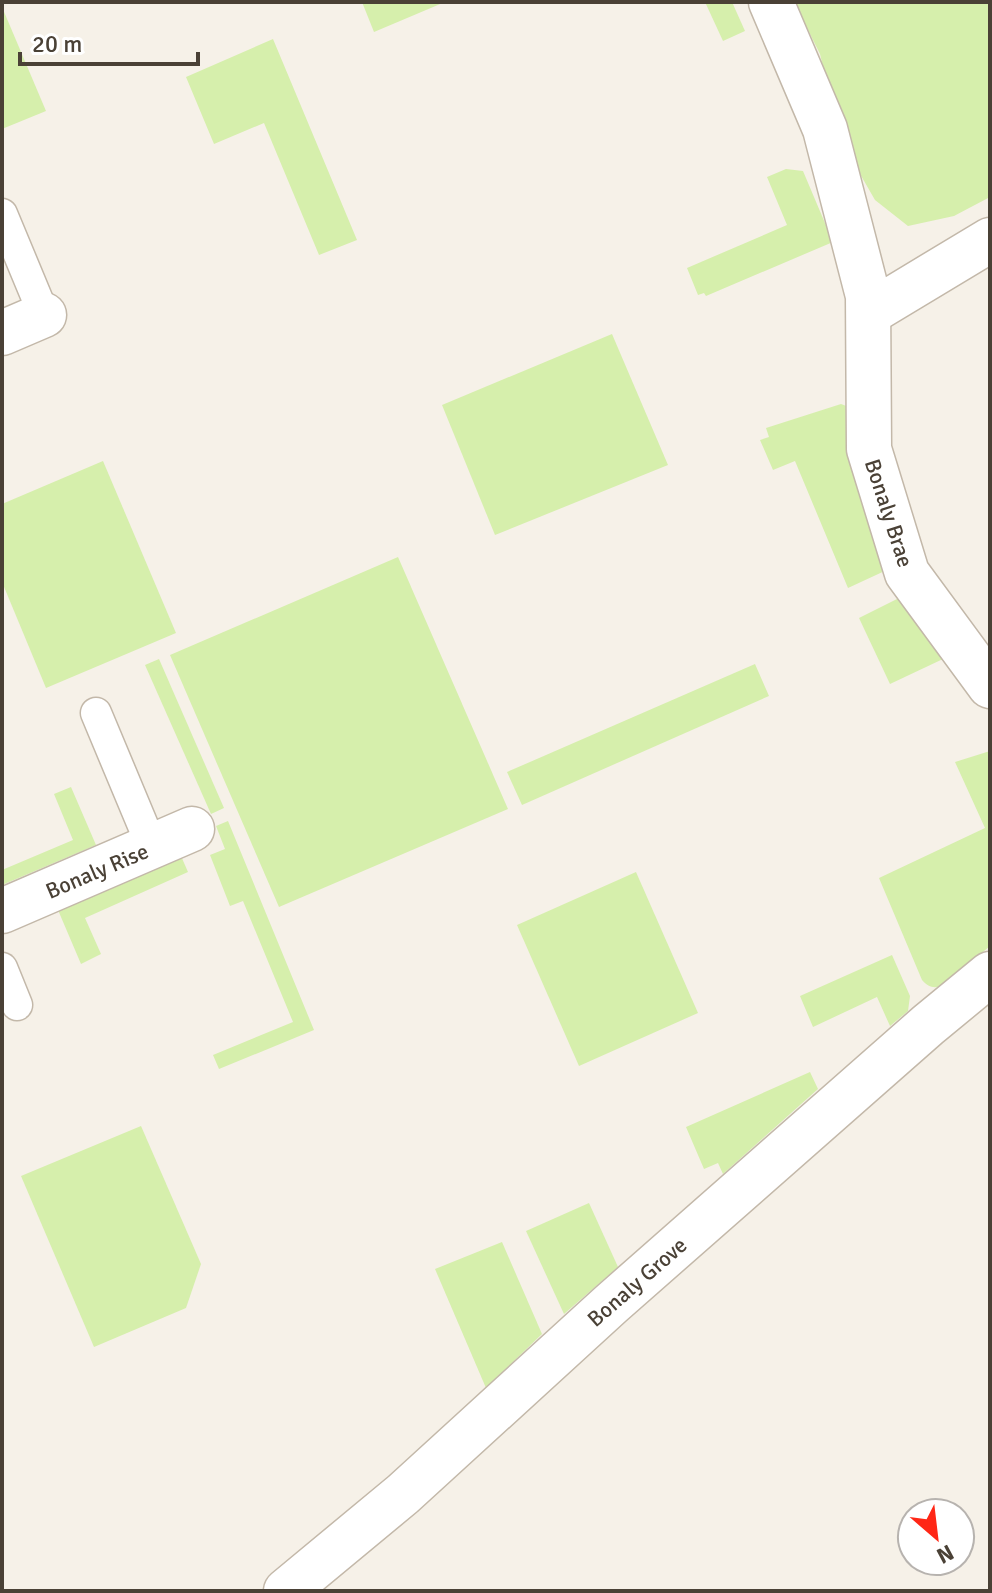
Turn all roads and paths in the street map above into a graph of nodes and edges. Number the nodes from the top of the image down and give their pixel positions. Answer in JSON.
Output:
{"nodes":[{"id":1,"x":771,"y":2,"type":"edge"},
{"id":2,"x":2,"y":214,"type":"edge"},
{"id":3,"x":990,"y":240,"type":"edge"},
{"id":4,"x":869,"y":313,"type":"junction"},
{"id":5,"x":44,"y":315,"type":"joint"},
{"id":6,"x":2,"y":333,"type":"edge"},
{"id":7,"x":990,"y":686,"type":"edge"},
{"id":8,"x":96,"y":713,"type":"dead end"},
{"id":9,"x":192,"y":829,"type":"dead end"},
{"id":10,"x":152,"y":847,"type":"junction"},
{"id":11,"x":2,"y":911,"type":"edge"},
{"id":12,"x":2,"y":968,"type":"edge"},
{"id":13,"x":990,"y":974,"type":"edge"},
{"id":14,"x":17,"y":1005,"type":"dead end"},
{"id":15,"x":286,"y":1591,"type":"edge"}],
"edges":[{"from":1,"to":4,"type":"street","name":"Bonaly Brae"},
{"from":2,"to":5,"type":"lane"},
{"from":3,"to":4,"type":"street"},
{"from":4,"to":7,"type":"street","name":"Bonaly Brae"},
{"from":5,"to":6,"type":"street"},
{"from":8,"to":10,"type":"lane"},
{"from":9,"to":10,"type":"street","name":"Bonaly Rise"},
{"from":10,"to":11,"type":"street","name":"Bonaly Rise"},
{"from":12,"to":14,"type":"lane"},
{"from":13,"to":15,"type":"street","name":"Bonaly Grove"}]}
